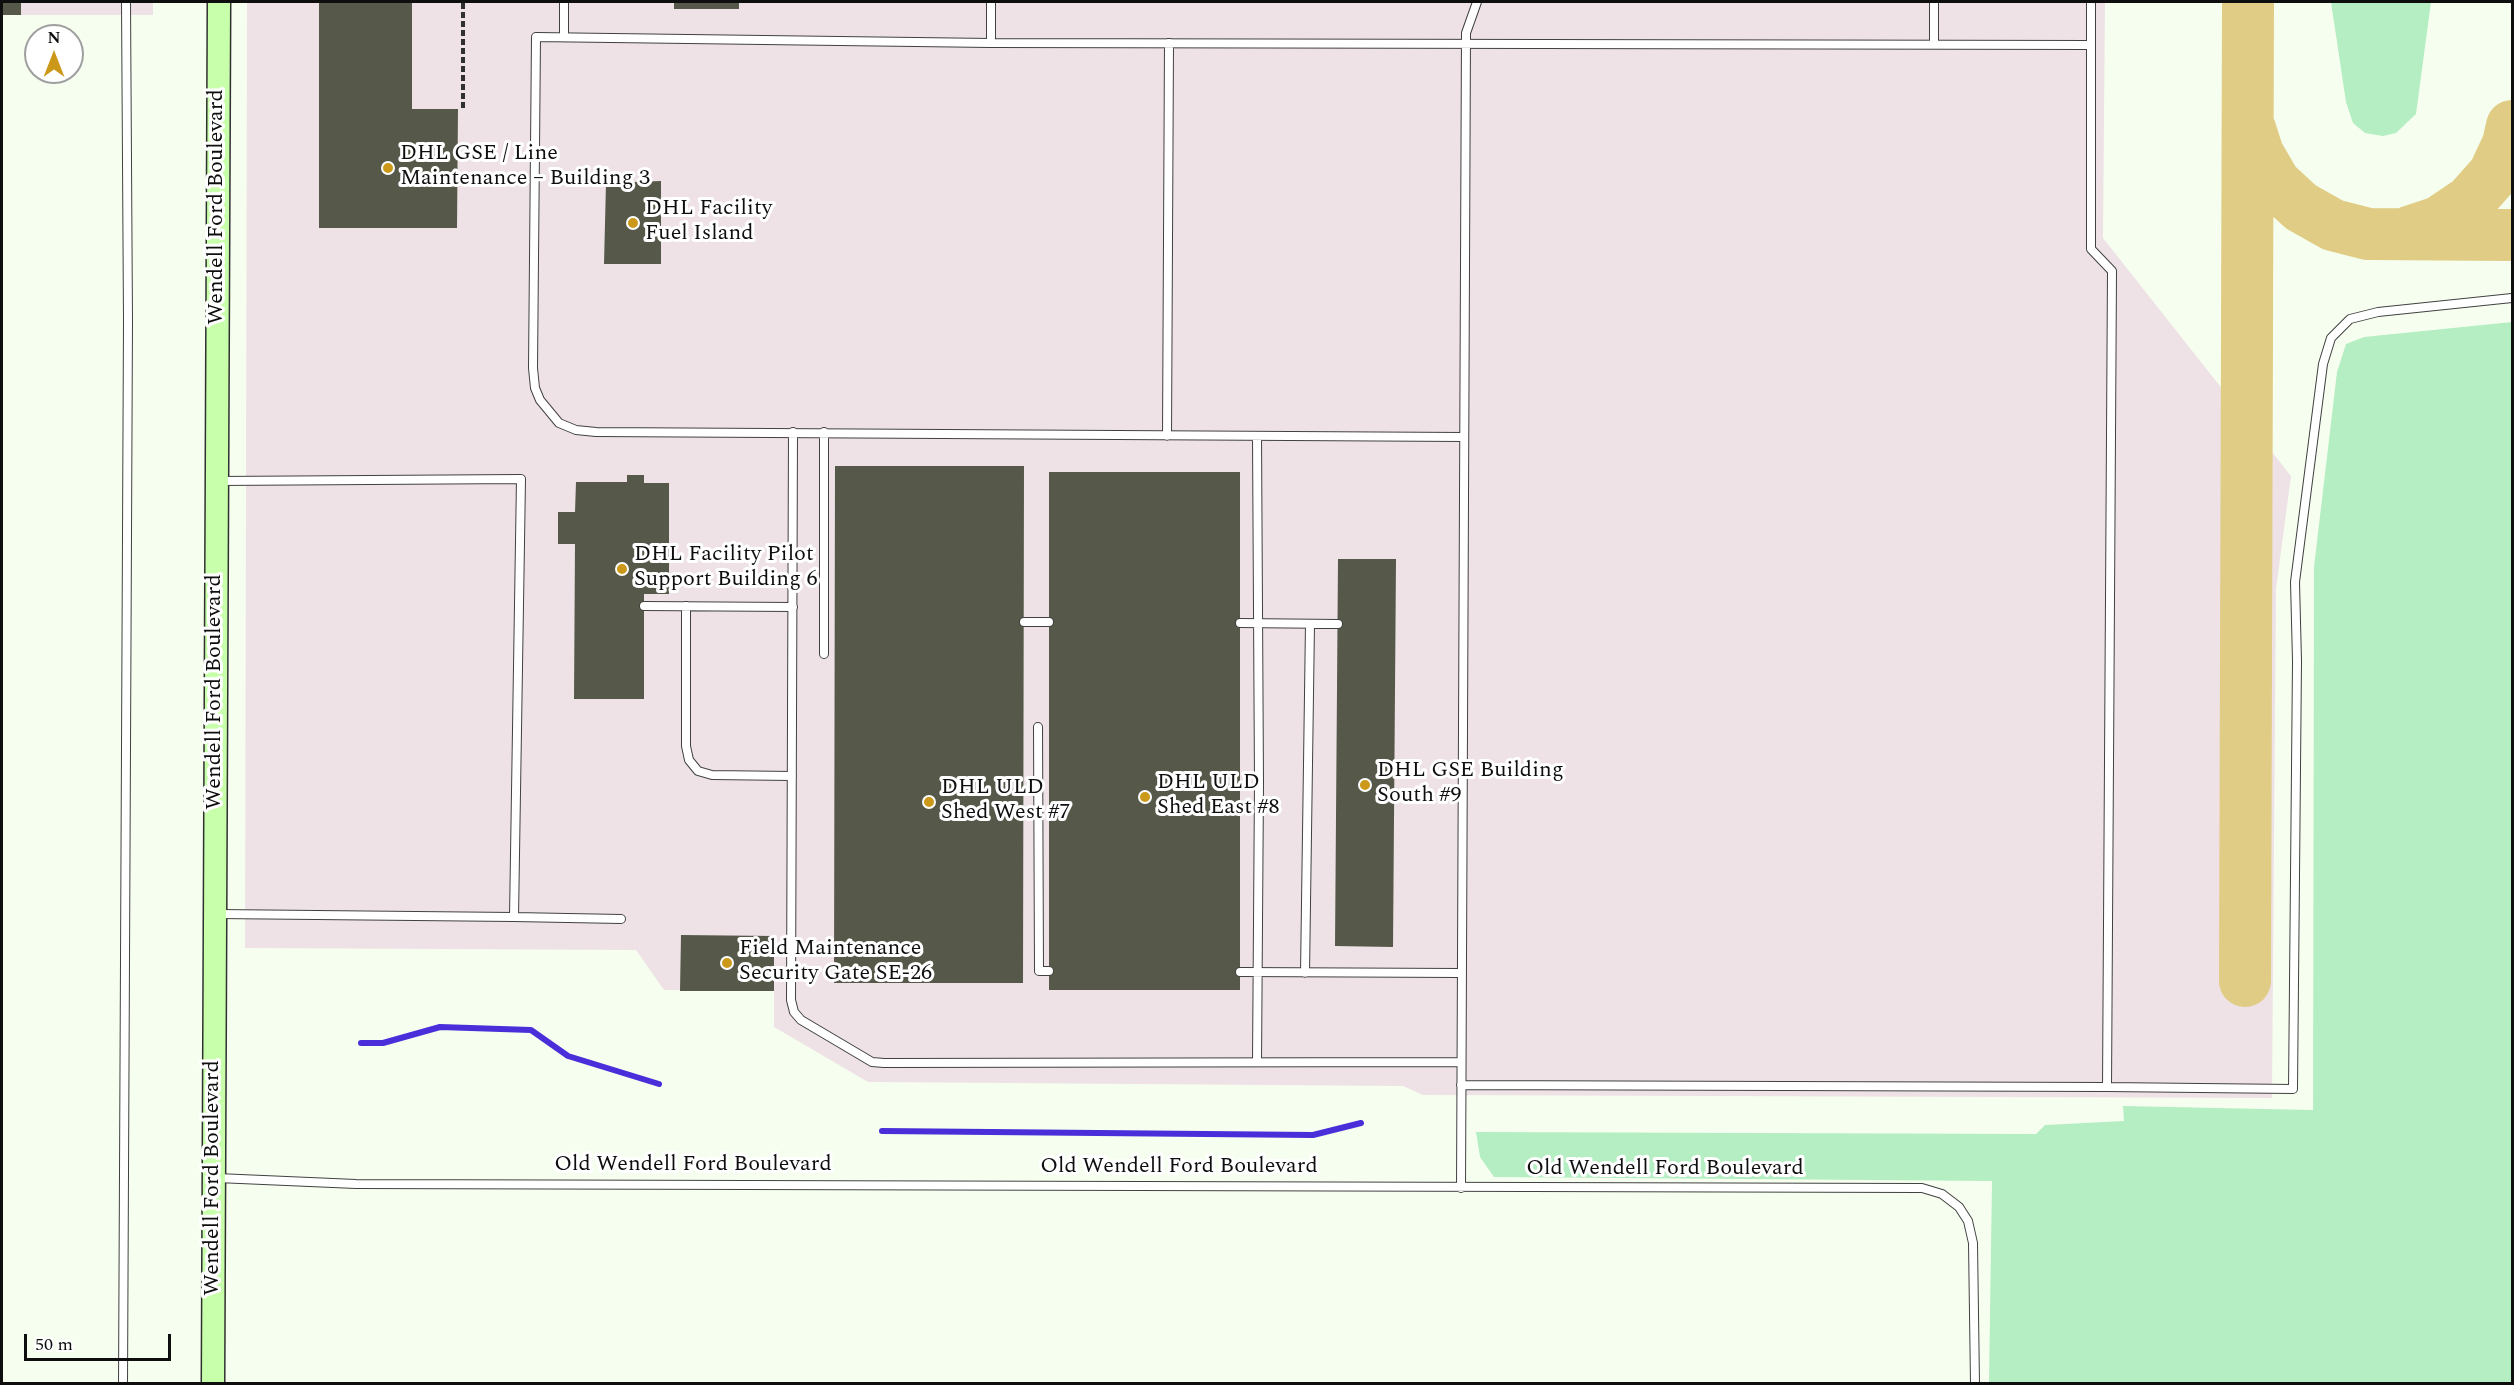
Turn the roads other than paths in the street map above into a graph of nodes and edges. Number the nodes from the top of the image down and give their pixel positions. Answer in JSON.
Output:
{"nodes":[{"id":1,"x":126,"y":2,"type":"edge"},
{"id":2,"x":219,"y":2,"type":"edge"},
{"id":3,"x":564,"y":2,"type":"edge"},
{"id":4,"x":991,"y":2,"type":"edge"},
{"id":5,"x":1477,"y":2,"type":"edge"},
{"id":6,"x":1934,"y":2,"type":"edge"},
{"id":7,"x":2091,"y":2,"type":"edge"},
{"id":8,"x":564,"y":37,"type":"junction"},
{"id":9,"x":991,"y":43,"type":"junction"},
{"id":10,"x":1169,"y":43,"type":"junction"},
{"id":11,"x":1466,"y":45,"type":"junction"},
{"id":12,"x":1934,"y":45,"type":"junction"},
{"id":13,"x":2090,"y":45,"type":"junction"},
{"id":14,"x":2512,"y":298,"type":"edge"},
{"id":15,"x":793,"y":432,"type":"junction"},
{"id":16,"x":825,"y":432,"type":"junction"},
{"id":17,"x":1167,"y":436,"type":"junction"},
{"id":18,"x":1257,"y":436,"type":"junction"},
{"id":19,"x":1464,"y":437,"type":"junction"},
{"id":20,"x":216,"y":481,"type":"junction"},
{"id":21,"x":644,"y":606,"type":"dead end"},
{"id":22,"x":686,"y":606,"type":"junction"},
{"id":23,"x":793,"y":607,"type":"junction"},
{"id":24,"x":1024,"y":622,"type":"dead end"},
{"id":25,"x":1049,"y":622,"type":"dead end"},
{"id":26,"x":1240,"y":623,"type":"dead end"},
{"id":27,"x":1257,"y":623,"type":"junction"},
{"id":28,"x":1310,"y":624,"type":"junction"},
{"id":29,"x":1338,"y":624,"type":"dead end"},
{"id":30,"x":825,"y":654,"type":"dead end"},
{"id":31,"x":1038,"y":727,"type":"dead end"},
{"id":32,"x":792,"y":776,"type":"junction"},
{"id":33,"x":216,"y":914,"type":"junction"},
{"id":34,"x":514,"y":916,"type":"junction"},
{"id":35,"x":621,"y":920,"type":"dead end"},
{"id":36,"x":1049,"y":972,"type":"dead end"},
{"id":37,"x":1240,"y":972,"type":"dead end"},
{"id":38,"x":1257,"y":972,"type":"junction"},
{"id":39,"x":1305,"y":973,"type":"junction"},
{"id":40,"x":1461,"y":974,"type":"junction"},
{"id":41,"x":1257,"y":1062,"type":"junction"},
{"id":42,"x":1461,"y":1062,"type":"junction"},
{"id":43,"x":1461,"y":1085,"type":"junction"},
{"id":44,"x":2107,"y":1087,"type":"junction"},
{"id":45,"x":214,"y":1178,"type":"junction"},
{"id":46,"x":1461,"y":1188,"type":"junction"},
{"id":47,"x":123,"y":1383,"type":"edge"},
{"id":48,"x":213,"y":1383,"type":"edge"},
{"id":49,"x":1975,"y":1383,"type":"edge"}],
"edges":[{"from":1,"to":47,"type":"lane"},
{"from":2,"to":20,"type":"street","name":"Wendell Ford Boulevard"},
{"from":3,"to":8,"type":"lane"},
{"from":4,"to":9,"type":"lane"},
{"from":5,"to":11,"type":"lane"},
{"from":6,"to":12,"type":"lane"},
{"from":7,"to":13,"type":"lane"},
{"from":8,"to":9,"type":"lane"},
{"from":8,"to":15,"type":"lane"},
{"from":9,"to":10,"type":"lane"},
{"from":10,"to":11,"type":"lane"},
{"from":10,"to":17,"type":"lane"},
{"from":11,"to":12,"type":"lane"},
{"from":11,"to":19,"type":"lane"},
{"from":12,"to":13,"type":"lane"},
{"from":13,"to":44,"type":"lane"},
{"from":14,"to":44,"type":"lane"},
{"from":15,"to":16,"type":"lane"},
{"from":15,"to":23,"type":"lane"},
{"from":16,"to":17,"type":"lane"},
{"from":16,"to":30,"type":"lane"},
{"from":17,"to":18,"type":"lane"},
{"from":18,"to":19,"type":"lane"},
{"from":18,"to":27,"type":"lane"},
{"from":19,"to":40,"type":"lane"},
{"from":20,"to":33,"type":"street","name":"Wendell Ford Boulevard"},
{"from":20,"to":34,"type":"lane"},
{"from":21,"to":22,"type":"lane"},
{"from":22,"to":23,"type":"lane"},
{"from":22,"to":32,"type":"lane"},
{"from":23,"to":32,"type":"lane"},
{"from":24,"to":25,"type":"lane"},
{"from":26,"to":27,"type":"lane"},
{"from":27,"to":28,"type":"lane"},
{"from":27,"to":38,"type":"lane"},
{"from":28,"to":29,"type":"lane"},
{"from":28,"to":39,"type":"lane"},
{"from":31,"to":36,"type":"lane"},
{"from":32,"to":41,"type":"lane"},
{"from":33,"to":34,"type":"lane"},
{"from":33,"to":45,"type":"street","name":"Wendell Ford Boulevard"},
{"from":34,"to":35,"type":"lane"},
{"from":37,"to":38,"type":"lane"},
{"from":38,"to":39,"type":"lane"},
{"from":38,"to":41,"type":"lane"},
{"from":39,"to":40,"type":"lane"},
{"from":40,"to":42,"type":"lane"},
{"from":41,"to":42,"type":"lane"},
{"from":42,"to":43,"type":"lane"},
{"from":43,"to":44,"type":"lane"},
{"from":43,"to":46,"type":"lane"},
{"from":45,"to":46,"type":"lane","name":"Old Wendell Ford Boulevard"},
{"from":45,"to":48,"type":"street","name":"Wendell Ford Boulevard"},
{"from":46,"to":49,"type":"lane","name":"Old Wendell Ford Boulevard"}]}
